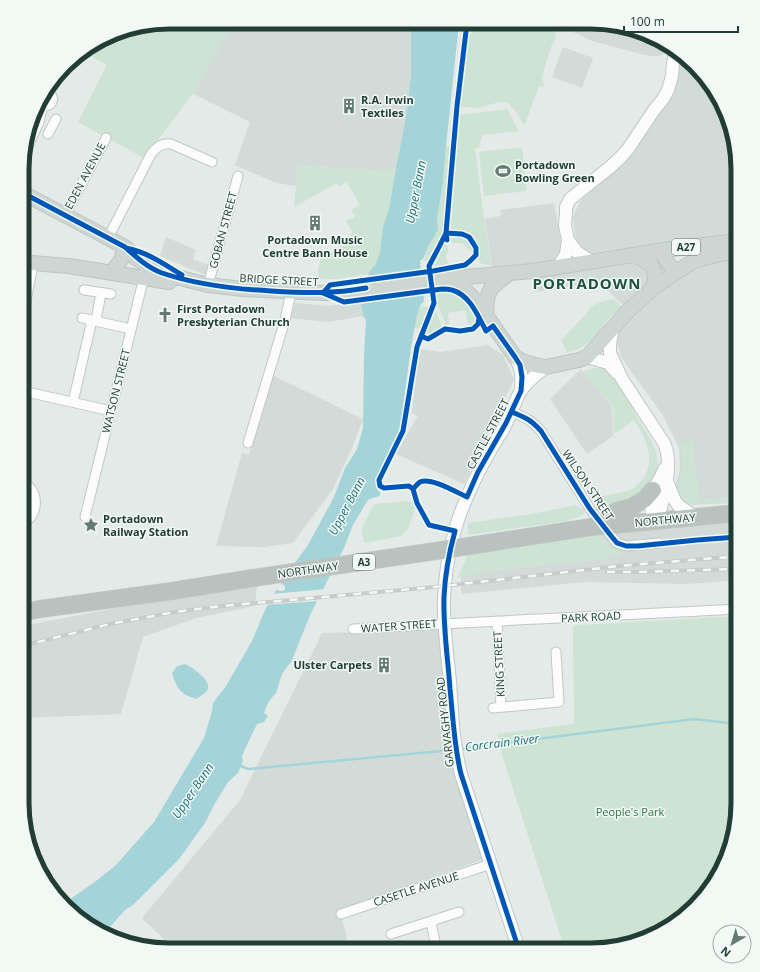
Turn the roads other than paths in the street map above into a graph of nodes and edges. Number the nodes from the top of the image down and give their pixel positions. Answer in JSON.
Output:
{"nodes":[{"id":1,"x":675,"y":57,"type":"edge"},
{"id":2,"x":51,"y":95,"type":"edge"},
{"id":3,"x":45,"y":104,"type":"edge"},
{"id":4,"x":40,"y":117,"type":"edge"},
{"id":5,"x":39,"y":120,"type":"junction"},
{"id":6,"x":52,"y":126,"type":"dead end"},
{"id":7,"x":35,"y":130,"type":"edge"},
{"id":8,"x":106,"y":138,"type":"dead end"},
{"id":9,"x":212,"y":162,"type":"dead end"},
{"id":10,"x":238,"y":176,"type":"dead end"},
{"id":11,"x":29,"y":196,"type":"edge"},
{"id":12,"x":65,"y":215,"type":"junction"},
{"id":13,"x":108,"y":238,"type":"junction"},
{"id":14,"x":568,"y":240,"type":"junction"},
{"id":15,"x":731,"y":242,"type":"edge"},
{"id":16,"x":124,"y":247,"type":"junction"},
{"id":17,"x":664,"y":250,"type":"junction"},
{"id":18,"x":731,"y":253,"type":"edge"},
{"id":19,"x":635,"y":255,"type":"junction"},
{"id":20,"x":592,"y":262,"type":"junction"},
{"id":21,"x":29,"y":263,"type":"edge"},
{"id":22,"x":558,"y":267,"type":"junction"},
{"id":23,"x":150,"y":268,"type":"junction"},
{"id":24,"x":109,"y":270,"type":"junction"},
{"id":25,"x":678,"y":271,"type":"junction"},
{"id":26,"x":508,"y":274,"type":"junction"},
{"id":27,"x":433,"y":280,"type":"junction"},
{"id":28,"x":192,"y":281,"type":"junction"},
{"id":29,"x":208,"y":284,"type":"junction"},
{"id":30,"x":653,"y":288,"type":"junction"},
{"id":31,"x":84,"y":290,"type":"dead end"},
{"id":32,"x":291,"y":292,"type":"junction"},
{"id":33,"x":101,"y":293,"type":"junction"},
{"id":34,"x":111,"y":294,"type":"dead end"},
{"id":35,"x":486,"y":315,"type":"junction"},
{"id":36,"x":82,"y":318,"type":"dead end"},
{"id":37,"x":94,"y":321,"type":"junction"},
{"id":38,"x":613,"y":327,"type":"junction"},
{"id":39,"x":132,"y":329,"type":"junction"},
{"id":40,"x":515,"y":357,"type":"junction"},
{"id":41,"x":593,"y":358,"type":"junction"},
{"id":42,"x":546,"y":367,"type":"junction"},
{"id":43,"x":622,"y":378,"type":"junction"},
{"id":44,"x":521,"y":391,"type":"junction"},
{"id":45,"x":29,"y":392,"type":"edge"},
{"id":46,"x":73,"y":402,"type":"junction"},
{"id":47,"x":111,"y":411,"type":"junction"},
{"id":48,"x":512,"y":412,"type":"junction"},
{"id":49,"x":248,"y":443,"type":"dead end"},
{"id":50,"x":667,"y":461,"type":"junction"},
{"id":51,"x":667,"y":482,"type":"junction"},
{"id":52,"x":29,"y":489,"type":"edge"},
{"id":53,"x":653,"y":490,"type":"junction"},
{"id":54,"x":731,"y":514,"type":"edge"},
{"id":55,"x":29,"y":516,"type":"edge"},
{"id":56,"x":85,"y":517,"type":"dead end"},
{"id":57,"x":694,"y":517,"type":"junction"},
{"id":58,"x":655,"y":520,"type":"junction"},
{"id":59,"x":602,"y":524,"type":"junction"},
{"id":60,"x":455,"y":531,"type":"joint"},
{"id":61,"x":659,"y":543,"type":"dead end"},
{"id":62,"x":731,"y":608,"type":"edge"},
{"id":63,"x":29,"y":611,"type":"edge"},
{"id":64,"x":497,"y":621,"type":"junction"},
{"id":65,"x":445,"y":623,"type":"junction"},
{"id":66,"x":353,"y":629,"type":"dead end"},
{"id":67,"x":556,"y":652,"type":"dead end"},
{"id":68,"x":491,"y":864,"type":"junction"},
{"id":69,"x":459,"y":912,"type":"dead end"},
{"id":70,"x":341,"y":914,"type":"dead end"},
{"id":71,"x":431,"y":922,"type":"junction"},
{"id":72,"x":391,"y":934,"type":"dead end"},
{"id":73,"x":435,"y":943,"type":"edge"},
{"id":74,"x":517,"y":943,"type":"edge"}],
"edges":[{"from":1,"to":14,"type":"street"},
{"from":2,"to":3,"type":"street"},
{"from":4,"to":5,"type":"street"},
{"from":5,"to":6,"type":"street"},
{"from":5,"to":7,"type":"street"},
{"from":8,"to":12,"type":"street","name":"EDEN AVENUE"},
{"from":9,"to":13,"type":"street"},
{"from":10,"to":29,"type":"street","name":"GOBAN STREET"},
{"from":11,"to":12,"type":"main road"},
{"from":12,"to":13,"type":"main road"},
{"from":13,"to":16,"type":"main road"},
{"from":14,"to":20,"type":"street"},
{"from":14,"to":22,"type":"street"},
{"from":15,"to":17,"type":"main road","number":"A27"},
{"from":16,"to":23,"type":"main road"},
{"from":16,"to":24,"type":"main road"},
{"from":17,"to":19,"type":"main road","number":"A27"},
{"from":17,"to":25,"type":"main road"},
{"from":18,"to":25,"type":"main road","number":"A27"},
{"from":19,"to":20,"type":"main road","number":"A27"},
{"from":19,"to":30,"type":"main road"},
{"from":20,"to":22,"type":"main road","number":"A27"},
{"from":21,"to":24,"type":"main road","name":"BRIDGE STREET","number":"A27"},
{"from":22,"to":26,"type":"main road","number":"A27"},
{"from":23,"to":24,"type":"main road","name":"BRIDGE STREET","number":"A27"},
{"from":23,"to":28,"type":"main road","name":"BRIDGE STREET","number":"A27"},
{"from":23,"to":28,"type":"main road","name":"BRIDGE STREET","number":"A27"},
{"from":23,"to":39,"type":"street","name":"WATSON STREET"},
{"from":25,"to":30,"type":"main road","number":"A27"},
{"from":26,"to":27,"type":"main road","number":"A27"},
{"from":26,"to":35,"type":"main road"},
{"from":27,"to":32,"type":"main road","name":"BRIDGE STREET","number":"A27"},
{"from":27,"to":35,"type":"main road","number":"A27"},
{"from":28,"to":29,"type":"main road","name":"BRIDGE STREET","number":"A27"},
{"from":29,"to":32,"type":"main road","name":"BRIDGE STREET","number":"A27"},
{"from":30,"to":38,"type":"main road","name":"CASTLE STREET","number":"A27"},
{"from":31,"to":33,"type":"street"},
{"from":32,"to":49,"type":"street"},
{"from":33,"to":34,"type":"street"},
{"from":33,"to":37,"type":"street"},
{"from":35,"to":40,"type":"main road","number":"A27"},
{"from":36,"to":37,"type":"street"},
{"from":37,"to":39,"type":"street"},
{"from":37,"to":46,"type":"street"},
{"from":38,"to":41,"type":"main road","name":"CASTLE STREET","number":"A27"},
{"from":38,"to":43,"type":"street"},
{"from":39,"to":47,"type":"street","name":"WATSON STREET"},
{"from":40,"to":42,"type":"main road","number":"A27"},
{"from":40,"to":44,"type":"street","name":"CASTLE STREET"},
{"from":41,"to":42,"type":"main road","name":"CASTLE STREET","number":"A27"},
{"from":41,"to":43,"type":"street"},
{"from":42,"to":44,"type":"street","name":"CASTLE STREET"},
{"from":43,"to":50,"type":"street"},
{"from":44,"to":48,"type":"street","name":"CASTLE STREET"},
{"from":45,"to":46,"type":"street"},
{"from":46,"to":47,"type":"street"},
{"from":47,"to":56,"type":"street","name":"WATSON STREET"},
{"from":48,"to":60,"type":"street","name":"CASTLE STREET"},
{"from":48,"to":61,"type":"street","name":"WILSON STREET"},
{"from":50,"to":51,"type":"street"},
{"from":50,"to":53,"type":"street"},
{"from":51,"to":57,"type":"street"},
{"from":51,"to":58,"type":"street"},
{"from":52,"to":55,"type":"street"},
{"from":53,"to":58,"type":"street"},
{"from":53,"to":59,"type":"highway"},
{"from":54,"to":57,"type":"highway","name":"NORTHWAY","number":"A3"},
{"from":57,"to":58,"type":"highway","name":"NORTHWAY","number":"A3"},
{"from":58,"to":59,"type":"highway","name":"NORTHWAY","number":"A3"},
{"from":59,"to":63,"type":"highway","name":"NORTHWAY","number":"A3","bridge":true},
{"from":60,"to":65,"type":"street","name":"GARVAGHY ROAD"},
{"from":62,"to":64,"type":"street","name":"PARK ROAD"},
{"from":64,"to":65,"type":"street","name":"PARK ROAD"},
{"from":64,"to":67,"type":"street","name":"KING STREET"},
{"from":65,"to":66,"type":"street","name":"WATER STREET"},
{"from":65,"to":68,"type":"street","name":"GARVAGHY ROAD"},
{"from":68,"to":70,"type":"street","name":"CASETLE AVENUE"},
{"from":68,"to":74,"type":"street","name":"GARVAGHY ROAD"},
{"from":69,"to":71,"type":"street"},
{"from":71,"to":72,"type":"street"},
{"from":71,"to":73,"type":"street"}]}
